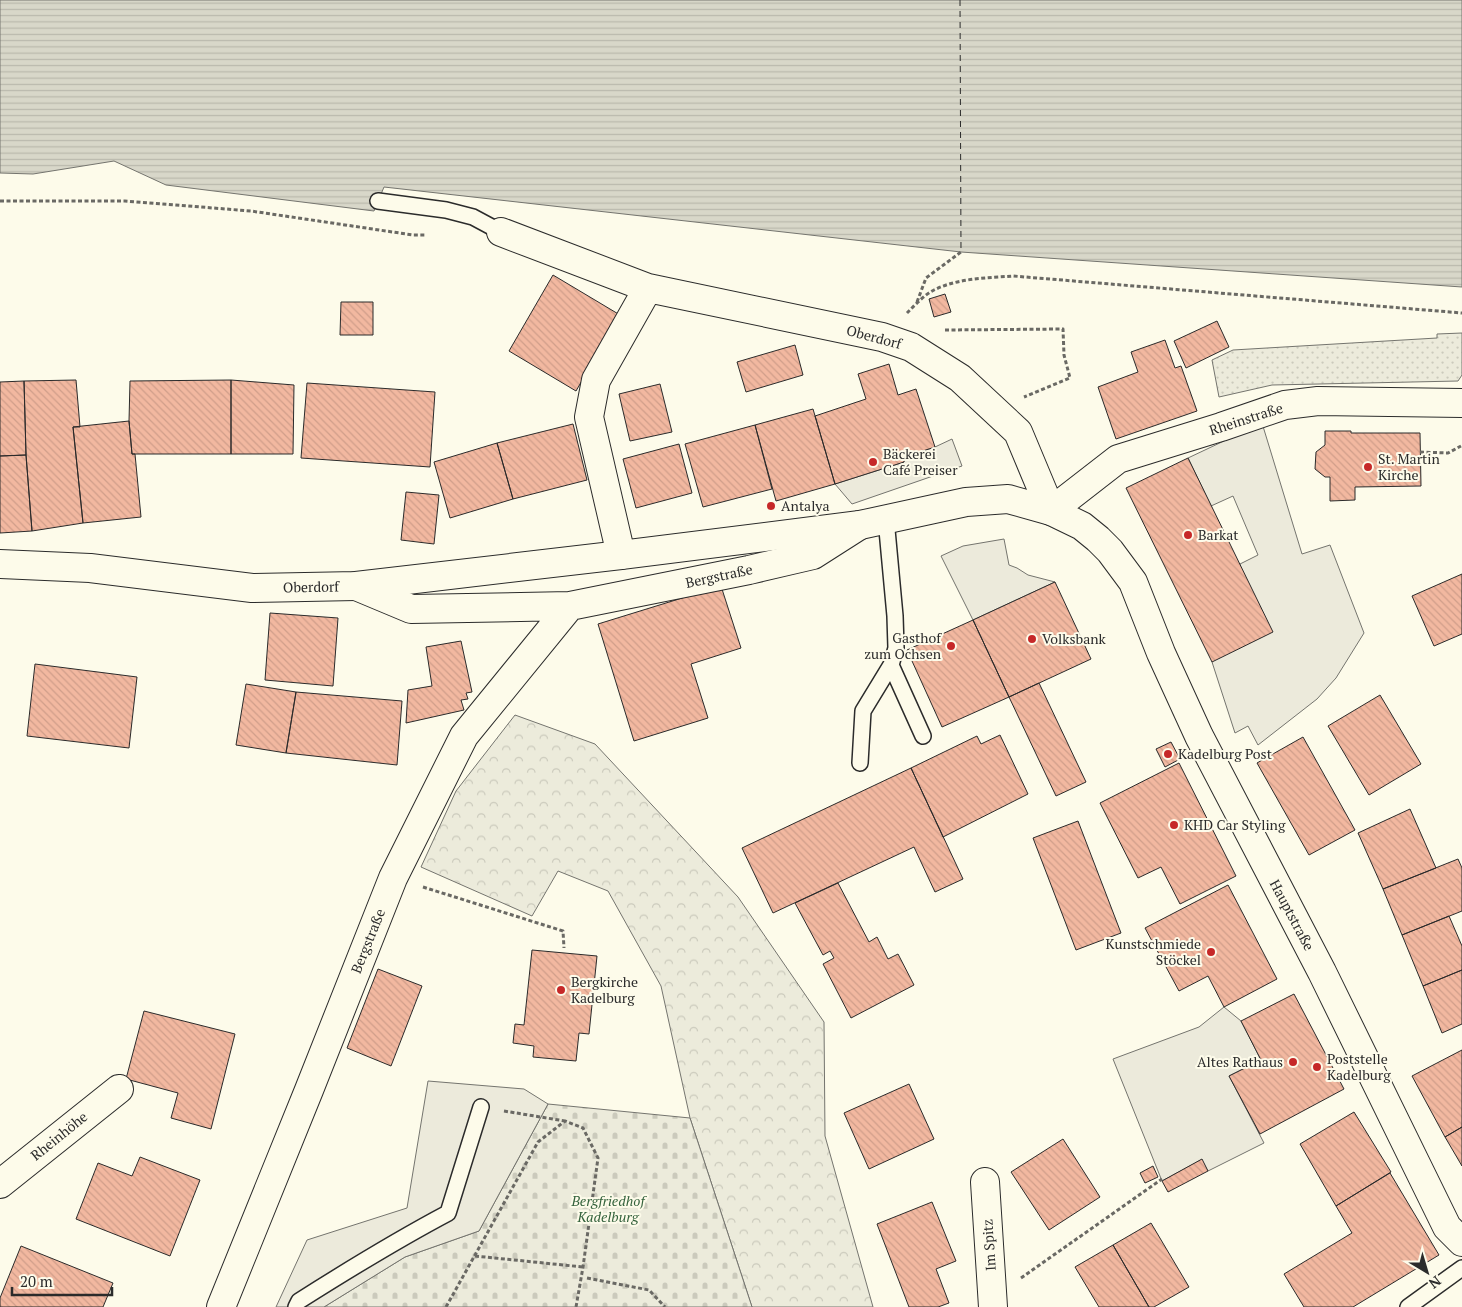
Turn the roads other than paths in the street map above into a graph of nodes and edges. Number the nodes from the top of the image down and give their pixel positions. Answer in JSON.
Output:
{"nodes":[{"id":1,"x":378,"y":201,"type":"dead end"},
{"id":2,"x":501,"y":232,"type":"joint"},
{"id":3,"x":648,"y":288,"type":"junction"},
{"id":4,"x":1462,"y":403,"type":"edge"},
{"id":5,"x":1051,"y":511,"type":"junction"},
{"id":6,"x":886,"y":519,"type":"junction"},
{"id":7,"x":860,"y":525,"type":"junction"},
{"id":8,"x":621,"y":555,"type":"junction"},
{"id":9,"x":0,"y":564,"type":"edge"},
{"id":10,"x":1133,"y":582,"type":"joint"},
{"id":11,"x":356,"y":586,"type":"junction"},
{"id":12,"x":570,"y":606,"type":"junction"},
{"id":13,"x":891,"y":665,"type":"junction"},
{"id":14,"x":923,"y":736,"type":"dead end"},
{"id":15,"x":860,"y":763,"type":"dead end"},
{"id":16,"x":119,"y":1089,"type":"dead end"},
{"id":17,"x":480,"y":1108,"type":"road end"},
{"id":18,"x":984,"y":1182,"type":"dead end"},
{"id":19,"x":0,"y":1184,"type":"edge"},
{"id":20,"x":1462,"y":1242,"type":"edge"},
{"id":21,"x":1462,"y":1268,"type":"edge"},
{"id":22,"x":993,"y":1303,"type":"edge"},
{"id":23,"x":221,"y":1307,"type":"edge"},
{"id":24,"x":296,"y":1307,"type":"edge"},
{"id":25,"x":1408,"y":1307,"type":"edge"}],
"edges":[{"from":1,"to":2,"type":"lane"},
{"from":2,"to":3,"type":"street","name":"Oberdorf"},
{"from":3,"to":5,"type":"street","name":"Oberdorf"},
{"from":3,"to":8,"type":"street"},
{"from":4,"to":5,"type":"street","name":"Rheinstraße"},
{"from":5,"to":6,"type":"street","name":"Oberdorf"},
{"from":5,"to":10,"type":"street","name":"Oberdorf"},
{"from":6,"to":7,"type":"street","name":"Oberdorf"},
{"from":6,"to":13,"type":"lane"},
{"from":7,"to":8,"type":"street","name":"Oberdorf"},
{"from":7,"to":12,"type":"street","name":"Bergstraße"},
{"from":8,"to":11,"type":"street","name":"Oberdorf"},
{"from":9,"to":11,"type":"street","name":"Oberdorf"},
{"from":10,"to":20,"type":"street","name":"Hauptstraße"},
{"from":11,"to":12,"type":"street","name":"Bergstraße"},
{"from":12,"to":23,"type":"street","name":"Bergstraße"},
{"from":13,"to":14,"type":"lane"},
{"from":13,"to":15,"type":"lane"},
{"from":16,"to":19,"type":"street","name":"Rheinhöhe"},
{"from":17,"to":24,"type":"lane"},
{"from":18,"to":22,"type":"street","name":"Im Spitz"},
{"from":21,"to":25,"type":"lane"}]}
